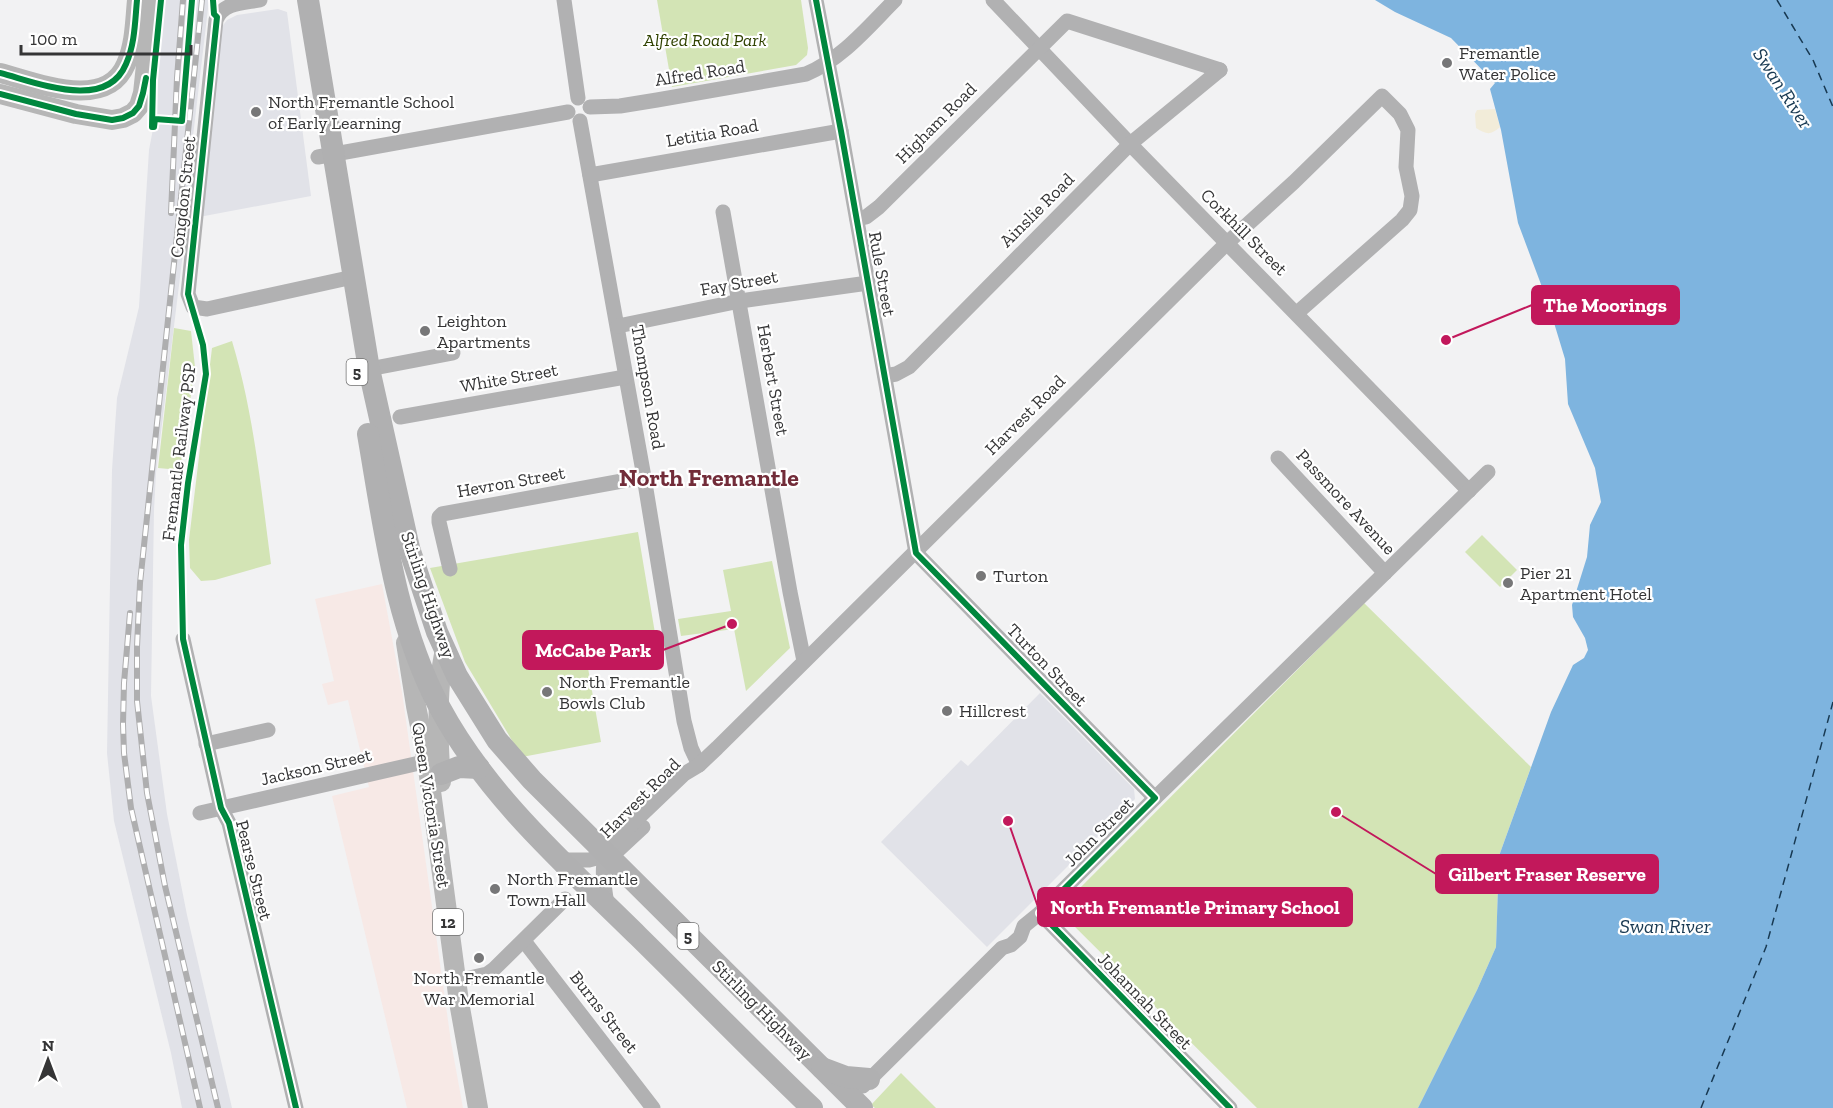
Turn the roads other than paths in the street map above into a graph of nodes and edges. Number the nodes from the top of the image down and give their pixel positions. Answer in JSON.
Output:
{"nodes":[{"id":1,"x":137,"y":0,"type":"edge"},
{"id":2,"x":153,"y":0,"type":"edge"},
{"id":3,"x":260,"y":0,"type":"edge"},
{"id":4,"x":296,"y":0,"type":"edge"},
{"id":5,"x":308,"y":0,"type":"edge"},
{"id":6,"x":564,"y":0,"type":"edge"},
{"id":7,"x":816,"y":0,"type":"edge"},
{"id":8,"x":895,"y":0,"type":"edge"},
{"id":9,"x":993,"y":0,"type":"edge"},
{"id":10,"x":1040,"y":49,"type":"junction"},
{"id":11,"x":828,"y":63,"type":"junction"},
{"id":12,"x":1220,"y":70,"type":"joint"},
{"id":13,"x":0,"y":73,"type":"edge"},
{"id":14,"x":0,"y":94,"type":"edge"},
{"id":15,"x":584,"y":102,"type":"junction"},
{"id":16,"x":574,"y":117,"type":"junction"},
{"id":17,"x":841,"y":131,"type":"junction"},
{"id":18,"x":1130,"y":144,"type":"junction"},
{"id":19,"x":325,"y":156,"type":"junction"},
{"id":20,"x":590,"y":175,"type":"junction"},
{"id":21,"x":723,"y":212,"type":"dead end"},
{"id":22,"x":857,"y":219,"type":"junction"},
{"id":23,"x":1227,"y":243,"type":"junction"},
{"id":24,"x":347,"y":278,"type":"junction"},
{"id":25,"x":868,"y":283,"type":"junction"},
{"id":26,"x":740,"y":301,"type":"junction"},
{"id":27,"x":1297,"y":313,"type":"junction"},
{"id":28,"x":618,"y":326,"type":"junction"},
{"id":29,"x":453,"y":353,"type":"dead end"},
{"id":30,"x":369,"y":369,"type":"junction"},
{"id":31,"x":625,"y":376,"type":"junction"},
{"id":32,"x":885,"y":376,"type":"junction"},
{"id":33,"x":400,"y":417,"type":"dead end"},
{"id":34,"x":1278,"y":458,"type":"dead end"},
{"id":35,"x":1488,"y":472,"type":"dead end"},
{"id":36,"x":644,"y":477,"type":"junction"},
{"id":37,"x":1469,"y":491,"type":"junction"},
{"id":38,"x":916,"y":553,"type":"junction"},
{"id":39,"x":450,"y":569,"type":"dead end"},
{"id":40,"x":1385,"y":573,"type":"junction"},
{"id":41,"x":402,"y":608,"type":"junction"},
{"id":42,"x":183,"y":639,"type":"dead end"},
{"id":43,"x":445,"y":650,"type":"junction"},
{"id":44,"x":804,"y":661,"type":"junction"},
{"id":45,"x":440,"y":708,"type":"junction"},
{"id":46,"x":268,"y":730,"type":"dead end"},
{"id":47,"x":206,"y":744,"type":"junction"},
{"id":48,"x":436,"y":765,"type":"junction"},
{"id":49,"x":699,"y":765,"type":"junction"},
{"id":50,"x":479,"y":768,"type":"junction"},
{"id":51,"x":1155,"y":798,"type":"junction"},
{"id":52,"x":221,"y":808,"type":"junction"},
{"id":53,"x":200,"y":813,"type":"dead end"},
{"id":54,"x":606,"y":856,"type":"junction"},
{"id":55,"x":560,"y":860,"type":"junction"},
{"id":56,"x":565,"y":898,"type":"dead end"},
{"id":57,"x":607,"y":906,"type":"junction"},
{"id":58,"x":1040,"y":913,"type":"junction"},
{"id":59,"x":524,"y":941,"type":"junction"},
{"id":60,"x":460,"y":980,"type":"junction"},
{"id":61,"x":821,"y":1068,"type":"junction"},
{"id":62,"x":869,"y":1079,"type":"junction"},
{"id":63,"x":804,"y":1104,"type":"edge"},
{"id":64,"x":852,"y":1105,"type":"edge"},
{"id":65,"x":296,"y":1108,"type":"edge"},
{"id":66,"x":478,"y":1108,"type":"edge"},
{"id":67,"x":492,"y":1108,"type":"edge"},
{"id":68,"x":653,"y":1108,"type":"edge"},
{"id":69,"x":1230,"y":1108,"type":"edge"}],
"edges":[{"from":1,"to":13,"type":"main road"},
{"from":2,"to":14,"type":"main road"},
{"from":3,"to":24,"type":"street","name":"Congdon Street"},
{"from":4,"to":19,"type":"highway","name":"Stirling Highway","number":"5"},
{"from":5,"to":19,"type":"highway","name":"Stirling Highway","number":"5"},
{"from":6,"to":15,"type":"street"},
{"from":7,"to":11,"type":"street","name":"Rule Street"},
{"from":8,"to":11,"type":"street","name":"Alfred Road"},
{"from":9,"to":10,"type":"street","name":"Corkhill Street"},
{"from":10,"to":12,"type":"street","name":"Higham Road"},
{"from":10,"to":18,"type":"street","name":"Corkhill Street"},
{"from":10,"to":22,"type":"street","name":"Higham Road"},
{"from":11,"to":15,"type":"street","name":"Alfred Road"},
{"from":11,"to":17,"type":"street","name":"Rule Street"},
{"from":12,"to":18,"type":"street","name":"Ainslie Road"},
{"from":15,"to":16,"type":"street"},
{"from":15,"to":16,"type":"street"},
{"from":16,"to":19,"type":"street"},
{"from":16,"to":20,"type":"street","name":"Thompson Road"},
{"from":17,"to":20,"type":"street","name":"Letitia Road"},
{"from":17,"to":22,"type":"street","name":"Rule Street"},
{"from":18,"to":23,"type":"street","name":"Corkhill Street"},
{"from":18,"to":32,"type":"street","name":"Ainslie Road"},
{"from":19,"to":24,"type":"highway","name":"Stirling Highway","number":"5"},
{"from":20,"to":28,"type":"street","name":"Thompson Road"},
{"from":21,"to":26,"type":"street","name":"Herbert Street"},
{"from":22,"to":25,"type":"street","name":"Rule Street"},
{"from":23,"to":27,"type":"street","name":"Corkhill Street"},
{"from":23,"to":27,"type":"street","name":"Harvest Road"},
{"from":23,"to":38,"type":"street","name":"Harvest Road"},
{"from":24,"to":30,"type":"highway","name":"Stirling Highway","number":"5"},
{"from":24,"to":41,"type":"highway","name":"Stirling Highway","number":"5"},
{"from":25,"to":26,"type":"street","name":"Fay Street"},
{"from":25,"to":32,"type":"street","name":"Rule Street"},
{"from":26,"to":28,"type":"street","name":"Fay Street"},
{"from":26,"to":44,"type":"street","name":"Herbert Street"},
{"from":27,"to":37,"type":"street","name":"Corkhill Street"},
{"from":28,"to":31,"type":"street","name":"Thompson Road"},
{"from":29,"to":30,"type":"street"},
{"from":30,"to":43,"type":"highway","name":"Stirling Highway","number":"5"},
{"from":31,"to":33,"type":"street","name":"White Street"},
{"from":31,"to":36,"type":"street","name":"Thompson Road"},
{"from":32,"to":38,"type":"street","name":"Rule Street"},
{"from":34,"to":40,"type":"street","name":"Passmore Avenue"},
{"from":35,"to":37,"type":"street","name":"John Street"},
{"from":36,"to":39,"type":"street","name":"Hevron Street"},
{"from":36,"to":49,"type":"street","name":"Thompson Road"},
{"from":37,"to":40,"type":"street","name":"John Street"},
{"from":38,"to":44,"type":"street","name":"Harvest Road"},
{"from":38,"to":51,"type":"street","name":"Turton Street"},
{"from":40,"to":51,"type":"street","name":"John Street"},
{"from":41,"to":45,"type":"highway","name":"Stirling Highway","number":"5"},
{"from":41,"to":48,"type":"main road","name":"Queen Victoria Street","number":"12"},
{"from":42,"to":47,"type":"street","name":"Pearse Street"},
{"from":43,"to":45,"type":"main road","number":"12"},
{"from":43,"to":54,"type":"highway","name":"Stirling Highway","number":"5"},
{"from":44,"to":49,"type":"street","name":"Harvest Road"},
{"from":45,"to":48,"type":"main road","name":"Queen Victoria Street","number":"12"},
{"from":45,"to":50,"type":"highway","name":"Stirling Highway","number":"5"},
{"from":46,"to":47,"type":"street"},
{"from":47,"to":52,"type":"street","name":"Pearse Street"},
{"from":48,"to":50,"type":"highway"},
{"from":48,"to":52,"type":"street","name":"Jackson Street"},
{"from":48,"to":60,"type":"main road","name":"Queen Victoria Street","number":"12"},
{"from":49,"to":54,"type":"street","name":"Harvest Road"},
{"from":50,"to":55,"type":"highway","name":"Stirling Highway","number":"5"},
{"from":51,"to":58,"type":"street","name":"John Street"},
{"from":52,"to":53,"type":"street","name":"Jackson Street"},
{"from":52,"to":65,"type":"street","name":"Pearse Street"},
{"from":54,"to":55,"type":"street","name":"Harvest Road"},
{"from":54,"to":57,"type":"street","name":"Harvest Road"},
{"from":54,"to":61,"type":"highway","name":"Stirling Highway","number":"5"},
{"from":55,"to":57,"type":"highway","name":"Stirling Highway","number":"5"},
{"from":56,"to":59,"type":"street"},
{"from":57,"to":63,"type":"highway","name":"Stirling Highway","number":"5"},
{"from":58,"to":62,"type":"street","name":"John Street"},
{"from":58,"to":69,"type":"street","name":"Johannah Street"},
{"from":59,"to":60,"type":"street"},
{"from":59,"to":68,"type":"street","name":"Burns Street"},
{"from":60,"to":66,"type":"main road","name":"Queen Victoria Street","number":"12"},
{"from":60,"to":67,"type":"main road","name":"Queen Victoria Street","number":"12"},
{"from":61,"to":62,"type":"highway"},
{"from":61,"to":64,"type":"highway","name":"Stirling Highway","number":"5"},
{"from":62,"to":64,"type":"street","name":"John Street"}]}
